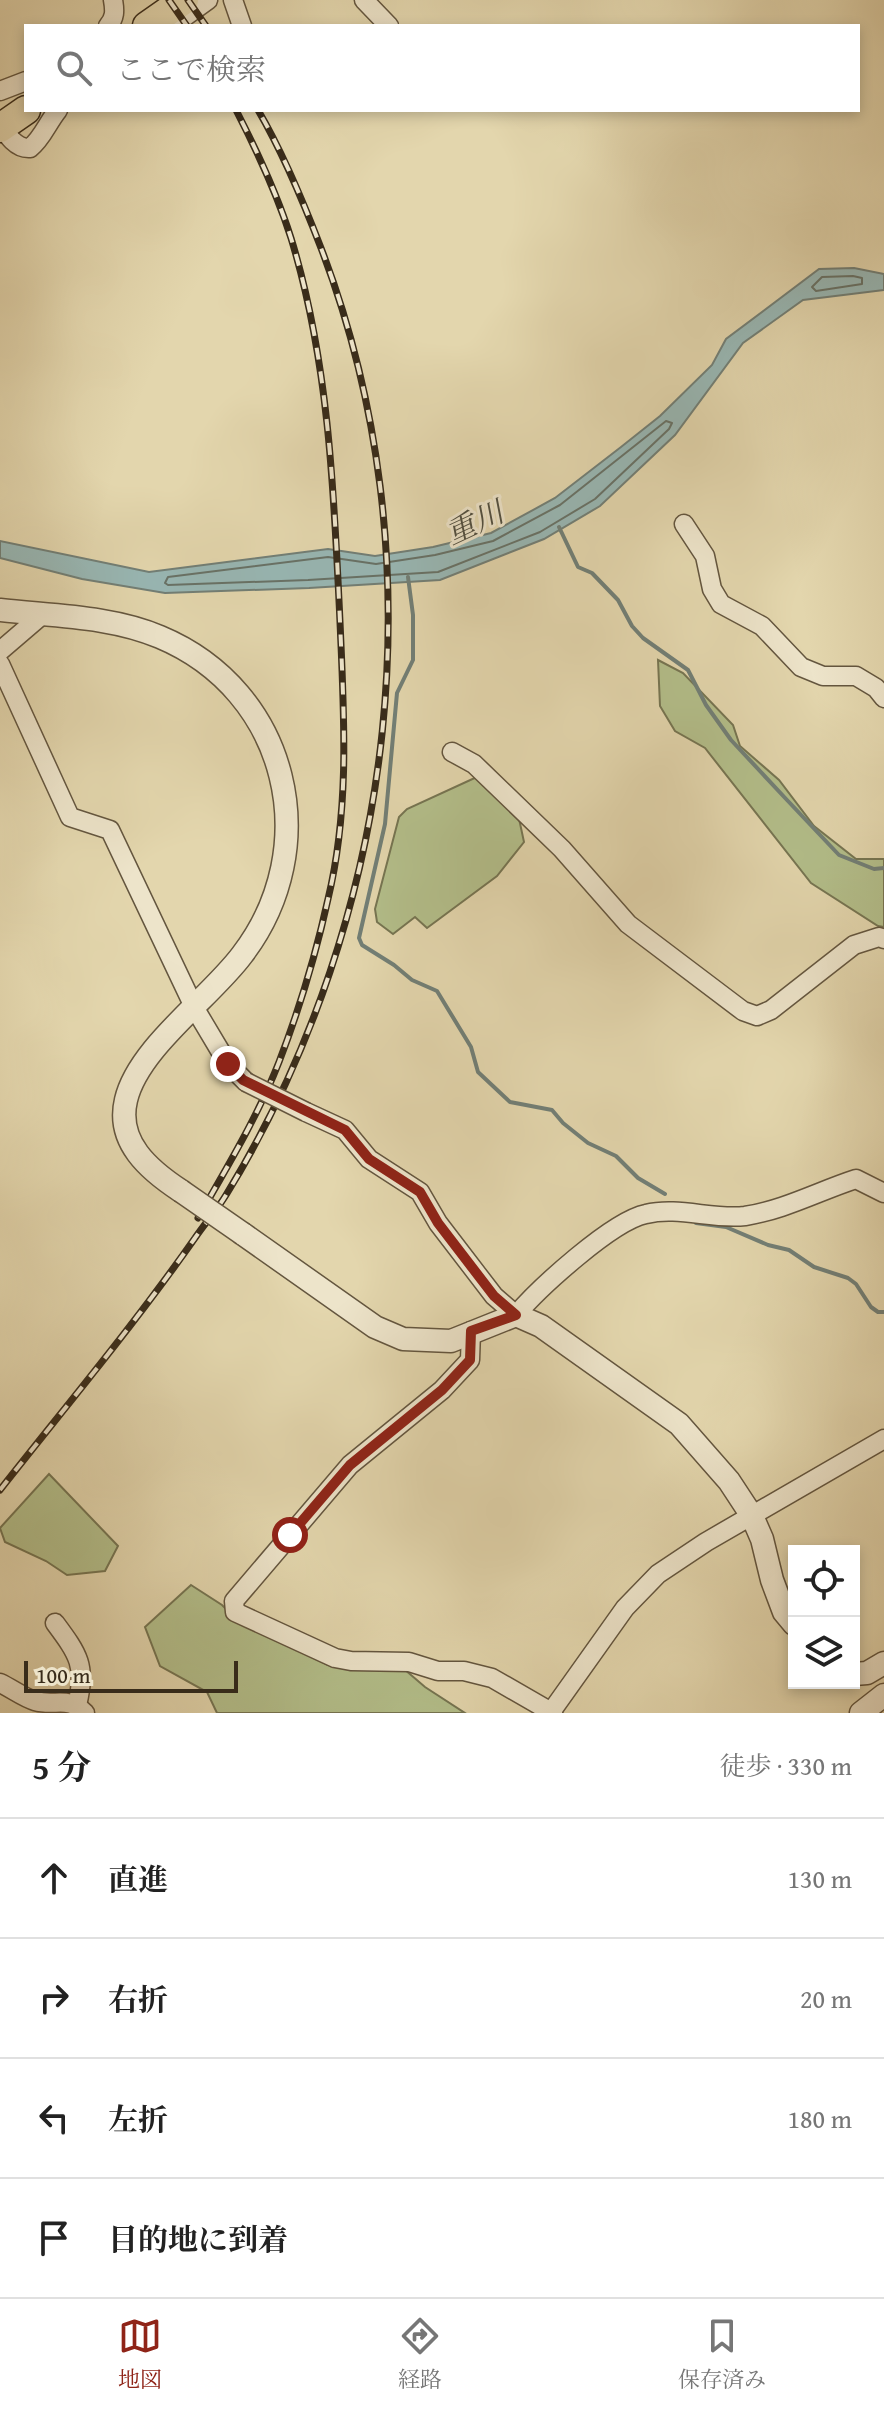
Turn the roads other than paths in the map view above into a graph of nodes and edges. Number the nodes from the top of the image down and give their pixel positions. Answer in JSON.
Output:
{"nodes":[{"id":1,"x":113,"y":0,"type":"edge"},
{"id":2,"x":184,"y":0,"type":"edge"},
{"id":3,"x":208,"y":0,"type":"edge"},
{"id":4,"x":233,"y":0,"type":"edge"},
{"id":5,"x":364,"y":0,"type":"edge"},
{"id":6,"x":110,"y":24,"type":"edge"},
{"id":7,"x":150,"y":24,"type":"edge"},
{"id":8,"x":175,"y":24,"type":"edge"},
{"id":9,"x":241,"y":24,"type":"edge"},
{"id":10,"x":387,"y":24,"type":"edge"},
{"id":11,"x":24,"y":82,"type":"edge"},
{"id":12,"x":0,"y":91,"type":"edge"},
{"id":13,"x":24,"y":111,"type":"edge"},
{"id":14,"x":56,"y":112,"type":"edge"},
{"id":15,"x":1,"y":126,"type":"edge"},
{"id":16,"x":684,"y":524,"type":"dead end"},
{"id":17,"x":0,"y":610,"type":"edge"},
{"id":18,"x":42,"y":615,"type":"junction"},
{"id":19,"x":0,"y":651,"type":"edge"},
{"id":20,"x":0,"y":664,"type":"edge"},
{"id":21,"x":884,"y":698,"type":"edge"},
{"id":22,"x":452,"y":752,"type":"dead end"},
{"id":23,"x":884,"y":939,"type":"edge"},
{"id":24,"x":194,"y":1007,"type":"junction"},
{"id":25,"x":884,"y":1193,"type":"edge"},
{"id":26,"x":516,"y":1315,"type":"junction"},
{"id":27,"x":471,"y":1331,"type":"junction"},
{"id":28,"x":884,"y":1439,"type":"edge"},
{"id":29,"x":752,"y":1516,"type":"junction"},
{"id":30,"x":788,"y":1617,"type":"edge"},
{"id":31,"x":55,"y":1623,"type":"dead end"},
{"id":32,"x":884,"y":1663,"type":"edge"},
{"id":33,"x":860,"y":1674,"type":"edge"},
{"id":34,"x":0,"y":1683,"type":"edge"},
{"id":35,"x":81,"y":1709,"type":"edge"},
{"id":36,"x":552,"y":1713,"type":"edge"}],
"edges":[{"from":1,"to":6,"type":"street"},
{"from":2,"to":7,"type":"highway"},
{"from":3,"to":8,"type":"street"},
{"from":4,"to":9,"type":"street"},
{"from":5,"to":10,"type":"street"},
{"from":11,"to":12,"type":"street"},
{"from":13,"to":15,"type":"highway"},
{"from":14,"to":15,"type":"street"},
{"from":16,"to":21,"type":"street"},
{"from":17,"to":18,"type":"street"},
{"from":18,"to":19,"type":"street"},
{"from":18,"to":24,"type":"street"},
{"from":20,"to":24,"type":"street"},
{"from":22,"to":23,"type":"street"},
{"from":24,"to":26,"type":"street","bridge":true},
{"from":24,"to":27,"type":"street","bridge":true},
{"from":25,"to":26,"type":"street"},
{"from":26,"to":27,"type":"street"},
{"from":26,"to":29,"type":"street"},
{"from":27,"to":36,"type":"street"},
{"from":28,"to":29,"type":"street"},
{"from":29,"to":30,"type":"street"},
{"from":29,"to":36,"type":"street"},
{"from":31,"to":35,"type":"street"},
{"from":32,"to":33,"type":"street"},
{"from":34,"to":35,"type":"street"}]}
